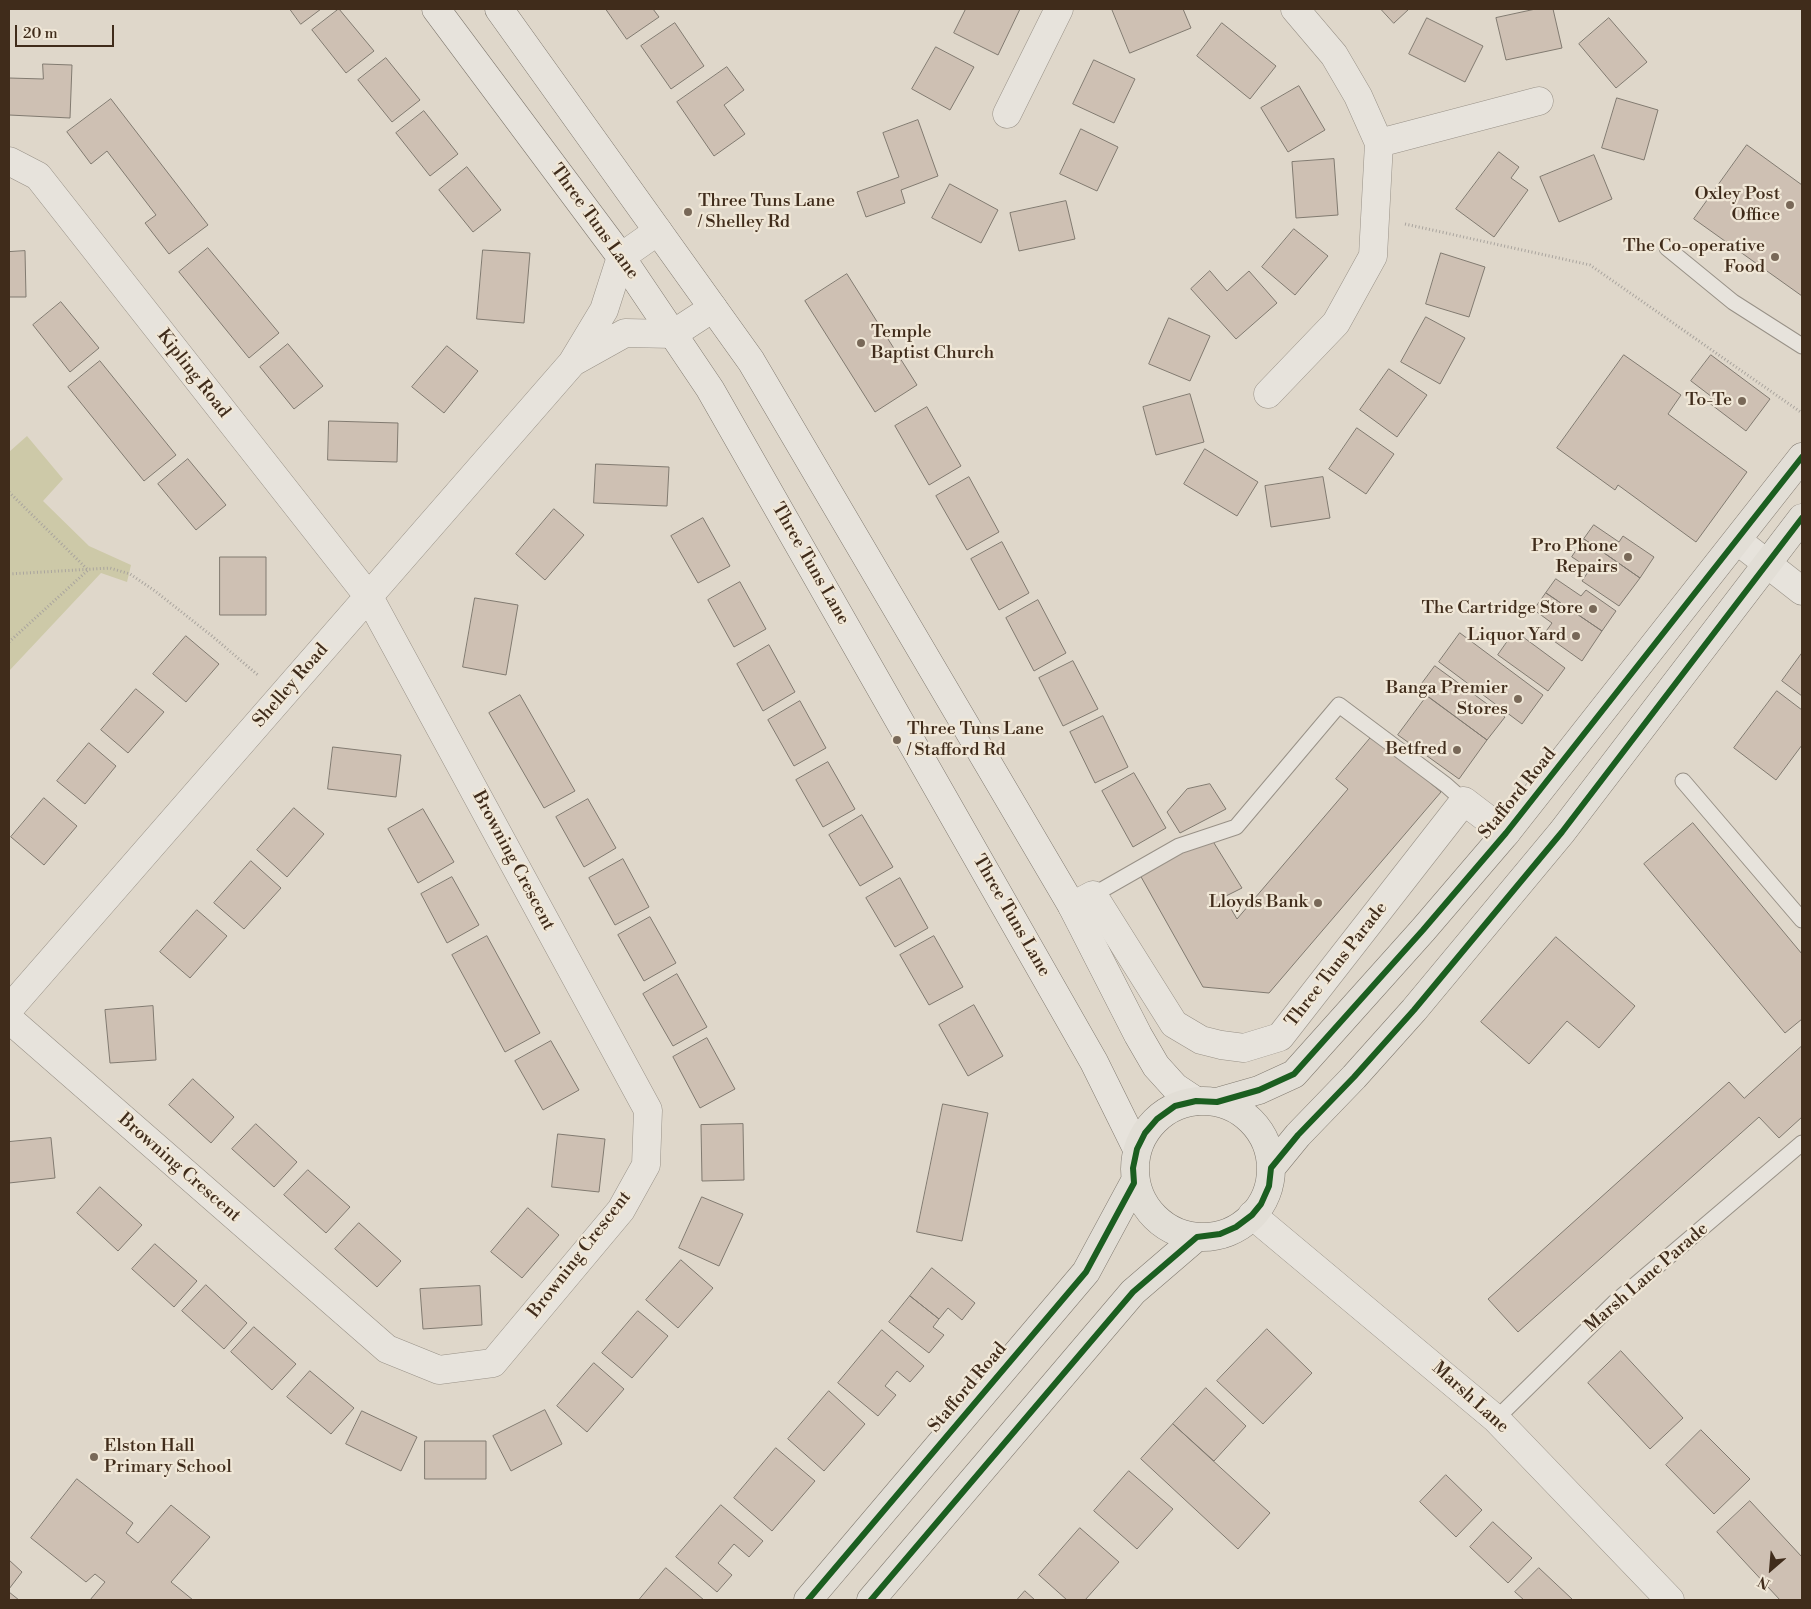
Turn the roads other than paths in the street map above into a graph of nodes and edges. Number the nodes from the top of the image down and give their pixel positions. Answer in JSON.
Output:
{"nodes":[{"id":1,"x":436,"y":9,"type":"edge"},
{"id":2,"x":499,"y":9,"type":"edge"},
{"id":3,"x":1060,"y":9,"type":"edge"},
{"id":4,"x":1295,"y":9,"type":"edge"},
{"id":5,"x":1539,"y":101,"type":"dead end"},
{"id":6,"x":1007,"y":114,"type":"dead end"},
{"id":7,"x":1379,"y":143,"type":"junction"},
{"id":8,"x":9,"y":161,"type":"edge"},
{"id":9,"x":658,"y":231,"type":"junction"},
{"id":10,"x":1667,"y":248,"type":"dead end"},
{"id":11,"x":621,"y":257,"type":"junction"},
{"id":12,"x":713,"y":308,"type":"junction"},
{"id":13,"x":673,"y":334,"type":"junction"},
{"id":14,"x":1802,"y":346,"type":"edge"},
{"id":15,"x":572,"y":363,"type":"junction"},
{"id":16,"x":1268,"y":394,"type":"dead end"},
{"id":17,"x":1802,"y":457,"type":"edge"},
{"id":18,"x":1802,"y":518,"type":"edge"},
{"id":19,"x":1738,"y":541,"type":"junction"},
{"id":20,"x":1768,"y":563,"type":"junction"},
{"id":21,"x":1802,"y":590,"type":"edge"},
{"id":22,"x":369,"y":597,"type":"junction"},
{"id":23,"x":1683,"y":781,"type":"dead end"},
{"id":24,"x":1464,"y":801,"type":"junction"},
{"id":25,"x":1506,"y":834,"type":"junction"},
{"id":26,"x":1083,"y":901,"type":"junction"},
{"id":27,"x":1802,"y":920,"type":"edge"},
{"id":28,"x":9,"y":1009,"type":"edge"},
{"id":29,"x":9,"y":1020,"type":"edge"},
{"id":30,"x":1206,"y":1101,"type":"junction"},
{"id":31,"x":1802,"y":1143,"type":"edge"},
{"id":32,"x":1137,"y":1149,"type":"junction"},
{"id":33,"x":1271,"y":1168,"type":"junction"},
{"id":34,"x":1134,"y":1184,"type":"junction"},
{"id":35,"x":1252,"y":1215,"type":"junction"},
{"id":36,"x":1198,"y":1237,"type":"junction"},
{"id":37,"x":1496,"y":1418,"type":"junction"},
{"id":38,"x":808,"y":1600,"type":"edge"},
{"id":39,"x":871,"y":1600,"type":"edge"},
{"id":40,"x":1670,"y":1600,"type":"edge"}],
"edges":[{"from":1,"to":11,"type":"street","name":"Three Tuns Lane"},
{"from":2,"to":9,"type":"street"},
{"from":3,"to":6,"type":"street"},
{"from":4,"to":7,"type":"street"},
{"from":5,"to":7,"type":"street"},
{"from":7,"to":16,"type":"street"},
{"from":8,"to":22,"type":"street","name":"Kipling Road"},
{"from":9,"to":11,"type":"street"},
{"from":9,"to":12,"type":"street"},
{"from":10,"to":14,"type":"lane"},
{"from":11,"to":13,"type":"street","name":"Three Tuns Lane"},
{"from":11,"to":15,"type":"street","name":"Shelley Road"},
{"from":12,"to":13,"type":"street"},
{"from":12,"to":26,"type":"street"},
{"from":13,"to":15,"type":"street","name":"Shelley Road"},
{"from":13,"to":32,"type":"street","name":"Three Tuns Lane"},
{"from":15,"to":22,"type":"street","name":"Shelley Road"},
{"from":17,"to":19,"type":"highway","name":"Stafford Road"},
{"from":18,"to":20,"type":"highway"},
{"from":19,"to":20,"type":"street"},
{"from":19,"to":25,"type":"highway","name":"Stafford Road"},
{"from":20,"to":21,"type":"street"},
{"from":20,"to":33,"type":"highway"},
{"from":22,"to":28,"type":"street","name":"Shelley Road"},
{"from":22,"to":29,"type":"street","name":"Browning Crescent"},
{"from":23,"to":27,"type":"lane"},
{"from":24,"to":25,"type":"street"},
{"from":24,"to":26,"type":"lane"},
{"from":24,"to":26,"type":"street","name":"Three Tuns Parade"},
{"from":25,"to":30,"type":"highway","name":"Stafford Road"},
{"from":26,"to":30,"type":"street"},
{"from":30,"to":32,"type":"highway"},
{"from":30,"to":33,"type":"highway"},
{"from":31,"to":37,"type":"lane","name":"Marsh Lane Parade"},
{"from":32,"to":34,"type":"highway"},
{"from":33,"to":35,"type":"highway"},
{"from":34,"to":36,"type":"highway"},
{"from":34,"to":38,"type":"highway","name":"Stafford Road"},
{"from":35,"to":36,"type":"highway"},
{"from":35,"to":37,"type":"street","name":"Marsh Lane"},
{"from":36,"to":39,"type":"highway"},
{"from":37,"to":40,"type":"street","name":"Marsh Lane"}]}
